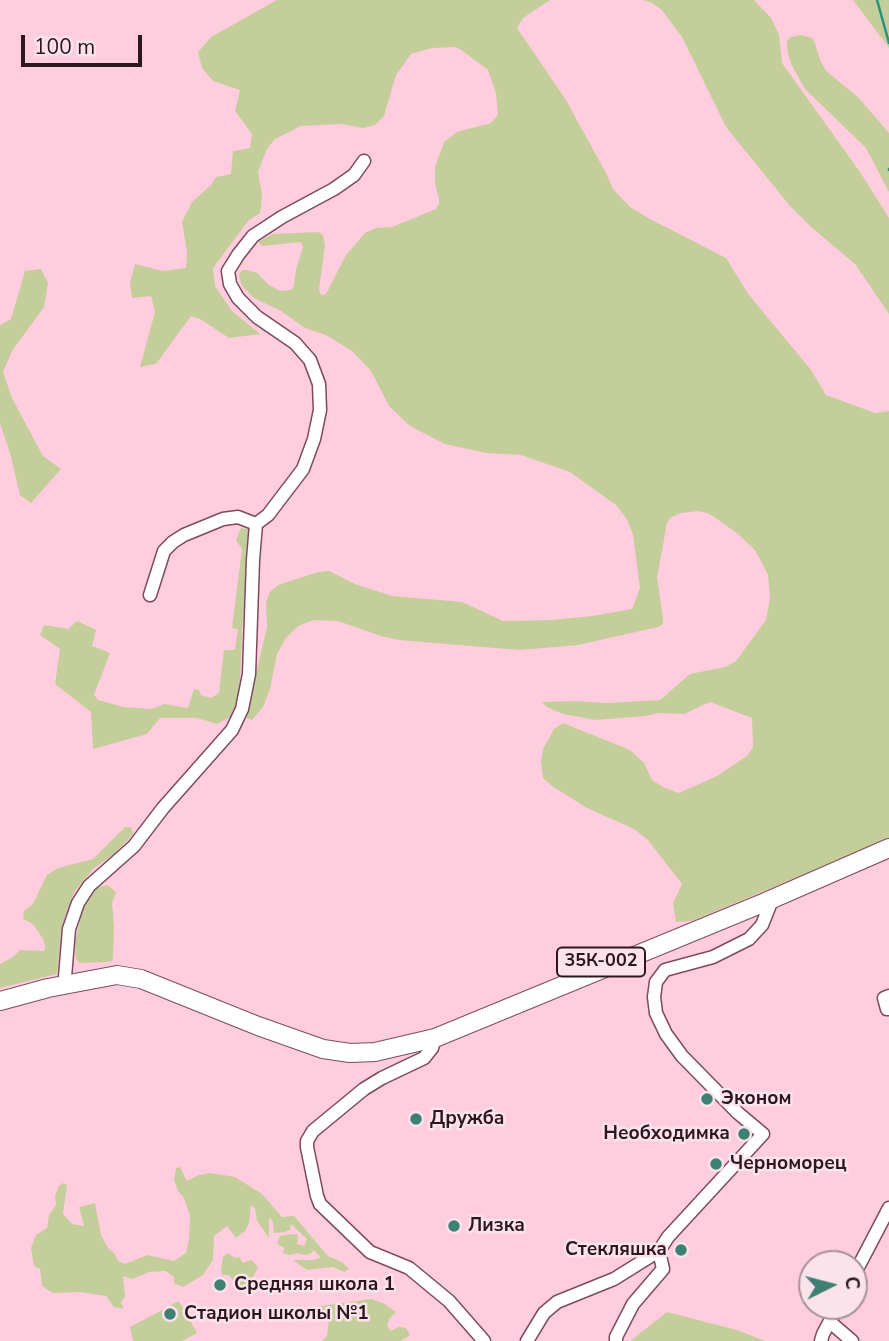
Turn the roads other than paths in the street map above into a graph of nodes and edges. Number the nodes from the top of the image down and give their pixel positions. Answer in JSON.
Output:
{"nodes":[{"id":1,"x":365,"y":161,"type":"dead end"},
{"id":2,"x":256,"y":524,"type":"junction"},
{"id":3,"x":150,"y":595,"type":"dead end"},
{"id":4,"x":889,"y":846,"type":"edge"},
{"id":5,"x":770,"y":896,"type":"junction"},
{"id":6,"x":62,"y":978,"type":"junction"},
{"id":7,"x":0,"y":994,"type":"edge"},
{"id":8,"x":889,"y":996,"type":"edge"},
{"id":9,"x":0,"y":1001,"type":"edge"},
{"id":10,"x":889,"y":1009,"type":"edge"},
{"id":11,"x":434,"y":1035,"type":"junction"},
{"id":12,"x":889,"y":1208,"type":"edge"},
{"id":13,"x":867,"y":1250,"type":"edge"},
{"id":14,"x":659,"y":1251,"type":"junction"},
{"id":15,"x":830,"y":1322,"type":"joint"},
{"id":16,"x":484,"y":1341,"type":"edge"},
{"id":17,"x":527,"y":1341,"type":"edge"},
{"id":18,"x":616,"y":1341,"type":"edge"},
{"id":19,"x":821,"y":1341,"type":"edge"},
{"id":20,"x":852,"y":1341,"type":"edge"}],
"edges":[{"from":1,"to":2,"type":"street"},
{"from":2,"to":3,"type":"street"},
{"from":2,"to":6,"type":"street"},
{"from":4,"to":5,"type":"highway"},
{"from":5,"to":11,"type":"highway","number":"35К-002"},
{"from":5,"to":14,"type":"street"},
{"from":6,"to":7,"type":"highway"},
{"from":6,"to":11,"type":"highway"},
{"from":8,"to":10,"type":"street"},
{"from":9,"to":11,"type":"highway","number":"35К-002"},
{"from":11,"to":16,"type":"street"},
{"from":12,"to":13,"type":"street"},
{"from":14,"to":17,"type":"street"},
{"from":14,"to":18,"type":"street"},
{"from":15,"to":19,"type":"street"},
{"from":15,"to":20,"type":"street"}]}
